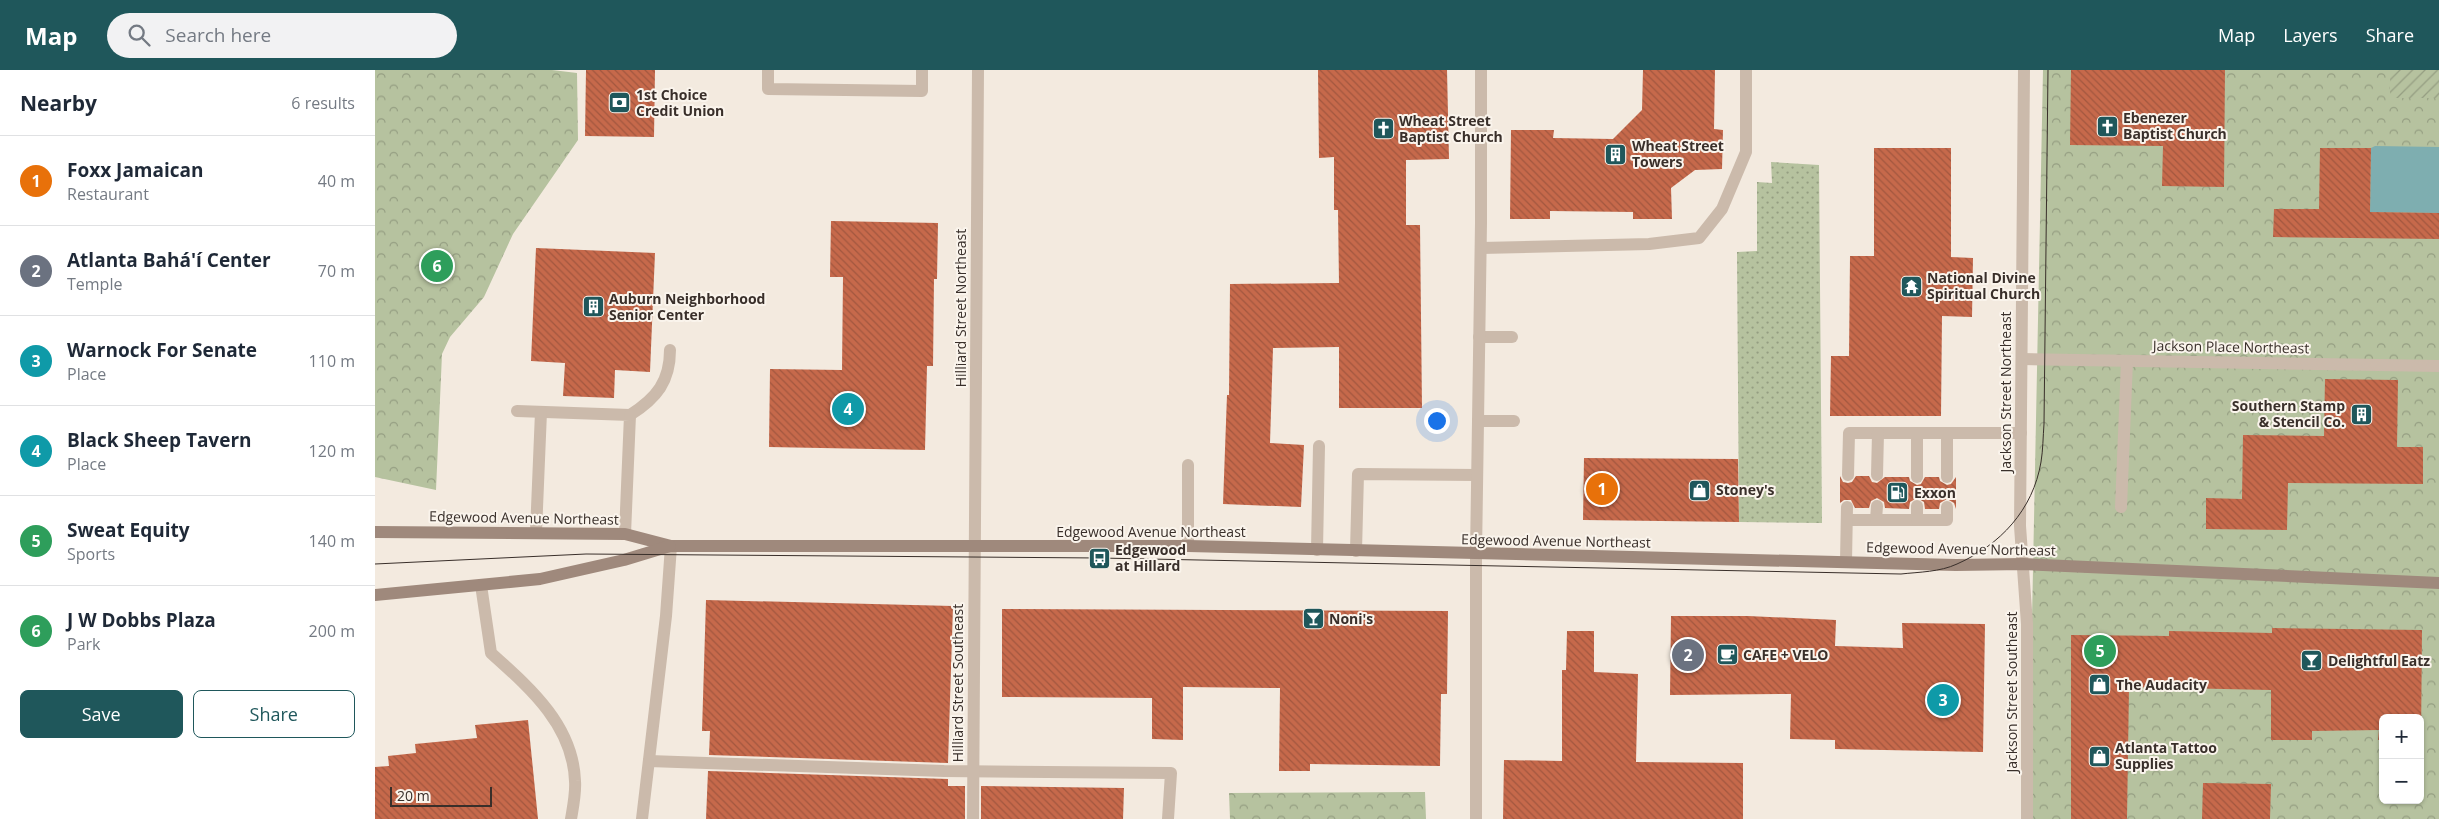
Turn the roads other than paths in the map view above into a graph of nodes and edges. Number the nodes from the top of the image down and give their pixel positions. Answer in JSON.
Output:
{"nodes":[{"id":1,"x":768,"y":70,"type":"edge"},
{"id":2,"x":922,"y":70,"type":"edge"},
{"id":3,"x":978,"y":70,"type":"edge"},
{"id":4,"x":1481,"y":70,"type":"edge"},
{"id":5,"x":1746,"y":70,"type":"edge"},
{"id":6,"x":2024,"y":70,"type":"edge"},
{"id":7,"x":1481,"y":248,"type":"junction"},
{"id":8,"x":1479,"y":337,"type":"junction"},
{"id":9,"x":1512,"y":337,"type":"dead end"},
{"id":10,"x":670,"y":350,"type":"dead end"},
{"id":11,"x":2022,"y":359,"type":"junction"},
{"id":12,"x":2127,"y":361,"type":"junction"},
{"id":13,"x":2439,"y":366,"type":"edge"},
{"id":14,"x":517,"y":411,"type":"dead end"},
{"id":15,"x":541,"y":412,"type":"junction"},
{"id":16,"x":630,"y":415,"type":"junction"},
{"id":17,"x":1478,"y":421,"type":"junction"},
{"id":18,"x":1514,"y":421,"type":"dead end"},
{"id":19,"x":1877,"y":433,"type":"junction"},
{"id":20,"x":1917,"y":433,"type":"junction"},
{"id":21,"x":1947,"y":433,"type":"junction"},
{"id":22,"x":2021,"y":433,"type":"junction"},
{"id":23,"x":1319,"y":446,"type":"dead end"},
{"id":24,"x":1188,"y":465,"type":"dead end"},
{"id":25,"x":1477,"y":475,"type":"junction"},
{"id":26,"x":1848,"y":475,"type":"dead end"},
{"id":27,"x":1877,"y":475,"type":"dead end"},
{"id":28,"x":1917,"y":477,"type":"dead end"},
{"id":29,"x":1947,"y":477,"type":"dead end"},
{"id":30,"x":1877,"y":506,"type":"dead end"},
{"id":31,"x":1917,"y":506,"type":"dead end"},
{"id":32,"x":1947,"y":507,"type":"dead end"},
{"id":33,"x":2121,"y":507,"type":"dead end"},
{"id":34,"x":1876,"y":520,"type":"junction"},
{"id":35,"x":1917,"y":520,"type":"junction"},
{"id":36,"x":375,"y":532,"type":"edge"},
{"id":37,"x":536,"y":532,"type":"junction"},
{"id":38,"x":625,"y":534,"type":"junction"},
{"id":39,"x":671,"y":546,"type":"junction"},
{"id":40,"x":974,"y":546,"type":"junction"},
{"id":41,"x":1188,"y":546,"type":"junction"},
{"id":42,"x":1317,"y":550,"type":"junction"},
{"id":43,"x":1357,"y":551,"type":"junction"},
{"id":44,"x":1475,"y":554,"type":"junction"},
{"id":45,"x":1846,"y":562,"type":"junction"},
{"id":46,"x":2023,"y":564,"type":"junction"},
{"id":47,"x":2439,"y":583,"type":"edge"},
{"id":48,"x":481,"y":585,"type":"junction"},
{"id":49,"x":375,"y":595,"type":"edge"},
{"id":50,"x":649,"y":761,"type":"junction"},
{"id":51,"x":973,"y":770,"type":"junction"},
{"id":52,"x":571,"y":819,"type":"edge"},
{"id":53,"x":642,"y":819,"type":"edge"},
{"id":54,"x":973,"y":819,"type":"edge"},
{"id":55,"x":1168,"y":819,"type":"edge"},
{"id":56,"x":1476,"y":819,"type":"edge"},
{"id":57,"x":2027,"y":819,"type":"edge"}],
"edges":[{"from":1,"to":2,"type":"street"},
{"from":3,"to":40,"type":"street","name":"Hilliard Street Northeast"},
{"from":4,"to":7,"type":"street"},
{"from":5,"to":7,"type":"street"},
{"from":6,"to":11,"type":"street","name":"Jackson Street Northeast"},
{"from":7,"to":8,"type":"street"},
{"from":8,"to":9,"type":"street"},
{"from":8,"to":17,"type":"street"},
{"from":10,"to":16,"type":"street"},
{"from":11,"to":12,"type":"street","name":"Jackson Place Northeast"},
{"from":11,"to":22,"type":"street","name":"Jackson Street Northeast"},
{"from":12,"to":13,"type":"street","name":"Jackson Place Northeast"},
{"from":12,"to":33,"type":"street"},
{"from":14,"to":15,"type":"street"},
{"from":15,"to":16,"type":"street"},
{"from":15,"to":37,"type":"street"},
{"from":16,"to":38,"type":"street"},
{"from":17,"to":18,"type":"street"},
{"from":17,"to":25,"type":"street"},
{"from":19,"to":20,"type":"street"},
{"from":19,"to":26,"type":"street"},
{"from":19,"to":27,"type":"street"},
{"from":20,"to":21,"type":"street"},
{"from":20,"to":28,"type":"street"},
{"from":21,"to":22,"type":"street"},
{"from":21,"to":29,"type":"street"},
{"from":22,"to":46,"type":"street","name":"Jackson Street Northeast"},
{"from":23,"to":42,"type":"street"},
{"from":24,"to":41,"type":"street"},
{"from":25,"to":43,"type":"street"},
{"from":25,"to":44,"type":"street"},
{"from":30,"to":34,"type":"street"},
{"from":31,"to":35,"type":"street"},
{"from":32,"to":35,"type":"street"},
{"from":34,"to":35,"type":"street"},
{"from":34,"to":45,"type":"street"},
{"from":36,"to":37,"type":"main road","name":"Edgewood Avenue Northeast"},
{"from":37,"to":38,"type":"main road","name":"Edgewood Avenue Northeast"},
{"from":38,"to":39,"type":"main road","name":"Edgewood Avenue Northeast"},
{"from":39,"to":40,"type":"main road","name":"Edgewood Avenue Northeast"},
{"from":39,"to":48,"type":"main road","name":"Edgewood Avenue Northeast"},
{"from":39,"to":50,"type":"street"},
{"from":40,"to":41,"type":"main road","name":"Edgewood Avenue Northeast"},
{"from":40,"to":51,"type":"street","name":"Hilliard Street Southeast"},
{"from":41,"to":42,"type":"main road","name":"Edgewood Avenue Northeast"},
{"from":42,"to":43,"type":"main road","name":"Edgewood Avenue Northeast"},
{"from":43,"to":44,"type":"main road","name":"Edgewood Avenue Northeast"},
{"from":44,"to":45,"type":"main road","name":"Edgewood Avenue Northeast"},
{"from":44,"to":56,"type":"street"},
{"from":45,"to":46,"type":"main road","name":"Edgewood Avenue Northeast"},
{"from":46,"to":47,"type":"main road","name":"Edgewood Avenue Northeast"},
{"from":46,"to":57,"type":"street","name":"Jackson Street Southeast"},
{"from":48,"to":49,"type":"main road","name":"Edgewood Avenue Northeast"},
{"from":48,"to":52,"type":"street"},
{"from":50,"to":51,"type":"street"},
{"from":50,"to":53,"type":"street"},
{"from":51,"to":54,"type":"street","name":"Hilliard Street Southeast"},
{"from":51,"to":55,"type":"street"}]}
